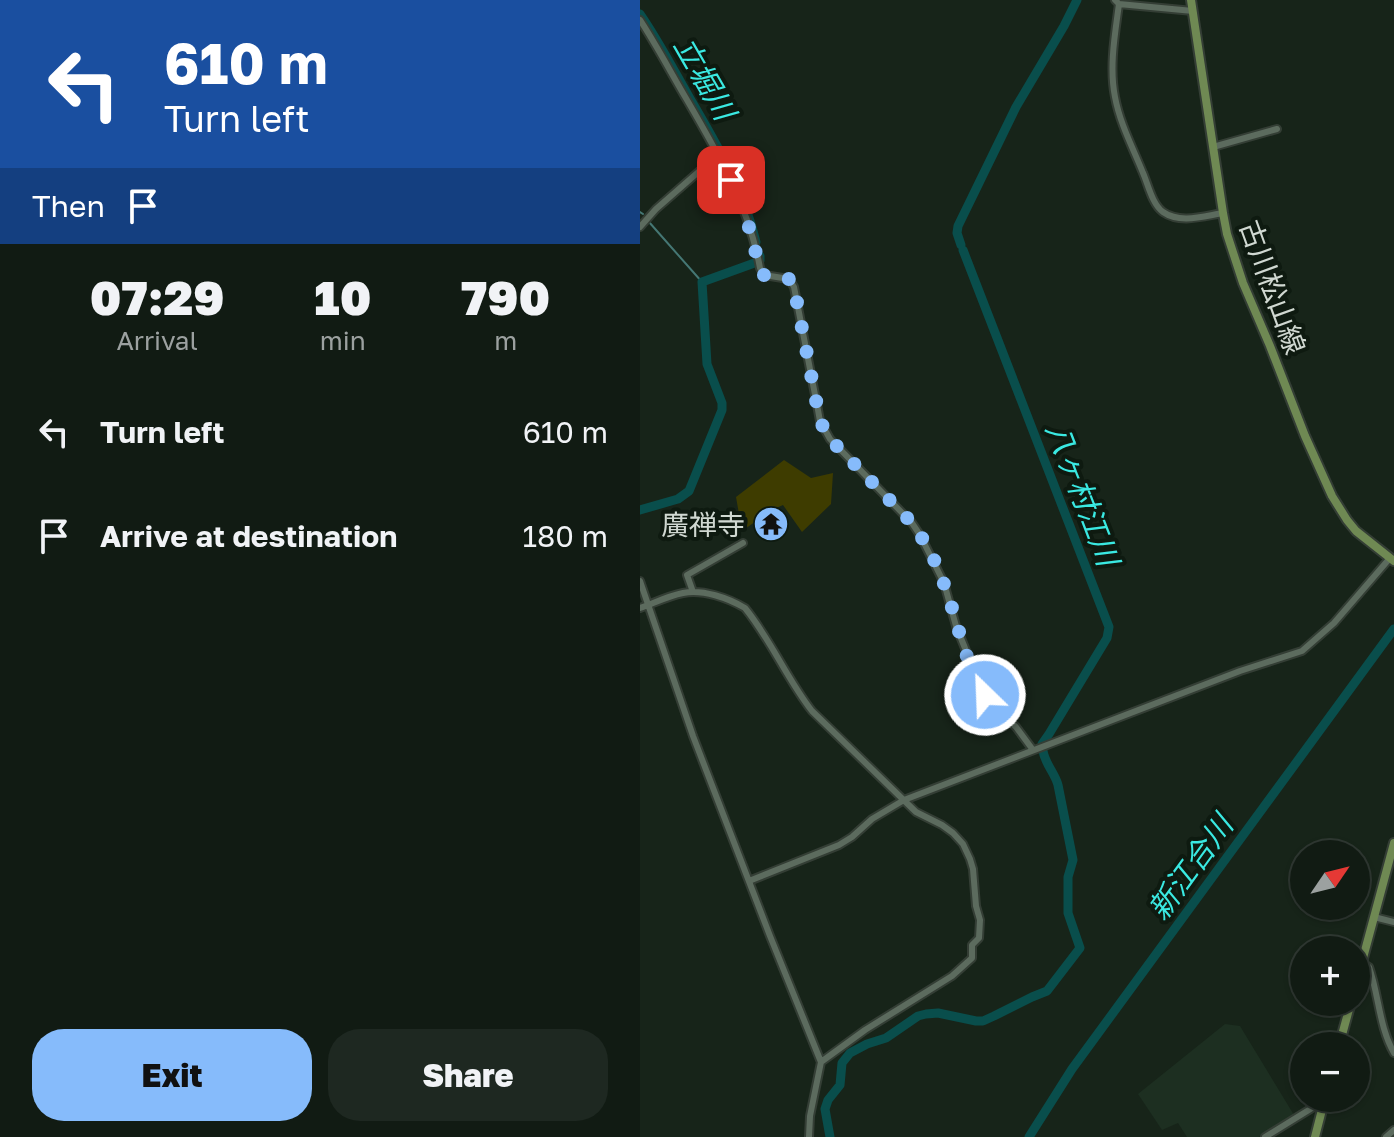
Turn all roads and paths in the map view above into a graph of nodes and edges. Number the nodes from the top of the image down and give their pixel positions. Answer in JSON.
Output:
{"nodes":[{"id":1,"x":1191,"y":0,"type":"edge"},
{"id":2,"x":1117,"y":2,"type":"edge"},
{"id":3,"x":1193,"y":11,"type":"junction"},
{"id":4,"x":640,"y":20,"type":"edge"},
{"id":5,"x":1277,"y":129,"type":"dead end"},
{"id":6,"x":1213,"y":147,"type":"junction"},
{"id":7,"x":719,"y":154,"type":"junction"},
{"id":8,"x":1223,"y":213,"type":"junction"},
{"id":9,"x":641,"y":223,"type":"edge"},
{"id":10,"x":743,"y":543,"type":"dead end"},
{"id":11,"x":1392,"y":559,"type":"edge"},
{"id":12,"x":640,"y":581,"type":"edge"},
{"id":13,"x":693,"y":592,"type":"junction"},
{"id":14,"x":649,"y":605,"type":"junction"},
{"id":15,"x":640,"y":608,"type":"edge"},
{"id":16,"x":1033,"y":750,"type":"junction"},
{"id":17,"x":904,"y":800,"type":"junction"},
{"id":18,"x":1394,"y":843,"type":"edge"},
{"id":19,"x":749,"y":881,"type":"junction"},
{"id":20,"x":1374,"y":917,"type":"junction"},
{"id":21,"x":1394,"y":922,"type":"edge"},
{"id":22,"x":1369,"y":936,"type":"edge"},
{"id":23,"x":1370,"y":970,"type":"edge"},
{"id":24,"x":1394,"y":1053,"type":"edge"},
{"id":25,"x":821,"y":1062,"type":"junction"},
{"id":26,"x":1304,"y":1112,"type":"edge"},
{"id":27,"x":1322,"y":1112,"type":"edge"},
{"id":28,"x":1394,"y":1130,"type":"edge"},
{"id":29,"x":809,"y":1137,"type":"edge"},
{"id":30,"x":1265,"y":1137,"type":"edge"},
{"id":31,"x":1315,"y":1137,"type":"edge"},
{"id":32,"x":1386,"y":1137,"type":"edge"}],
"edges":[{"from":1,"to":3,"type":"main road","name":"古川松山線"},
{"from":2,"to":3,"type":"street"},
{"from":2,"to":8,"type":"street"},
{"from":3,"to":6,"type":"main road","name":"古川松山線"},
{"from":4,"to":7,"type":"street"},
{"from":5,"to":6,"type":"street"},
{"from":6,"to":8,"type":"main road","name":"古川松山線"},
{"from":7,"to":9,"type":"street"},
{"from":7,"to":16,"type":"street"},
{"from":8,"to":11,"type":"main road","name":"古川松山線"},
{"from":10,"to":13,"type":"street"},
{"from":11,"to":16,"type":"street"},
{"from":12,"to":14,"type":"street"},
{"from":13,"to":14,"type":"street"},
{"from":13,"to":17,"type":"street"},
{"from":14,"to":15,"type":"street"},
{"from":14,"to":19,"type":"street"},
{"from":16,"to":17,"type":"street"},
{"from":17,"to":19,"type":"street"},
{"from":17,"to":25,"type":"street"},
{"from":18,"to":20,"type":"main road"},
{"from":19,"to":25,"type":"street"},
{"from":20,"to":21,"type":"street"},
{"from":20,"to":22,"type":"main road"},
{"from":23,"to":24,"type":"street"},
{"from":25,"to":29,"type":"street"},
{"from":26,"to":30,"type":"street"},
{"from":27,"to":31,"type":"main road"},
{"from":28,"to":32,"type":"street"}]}
